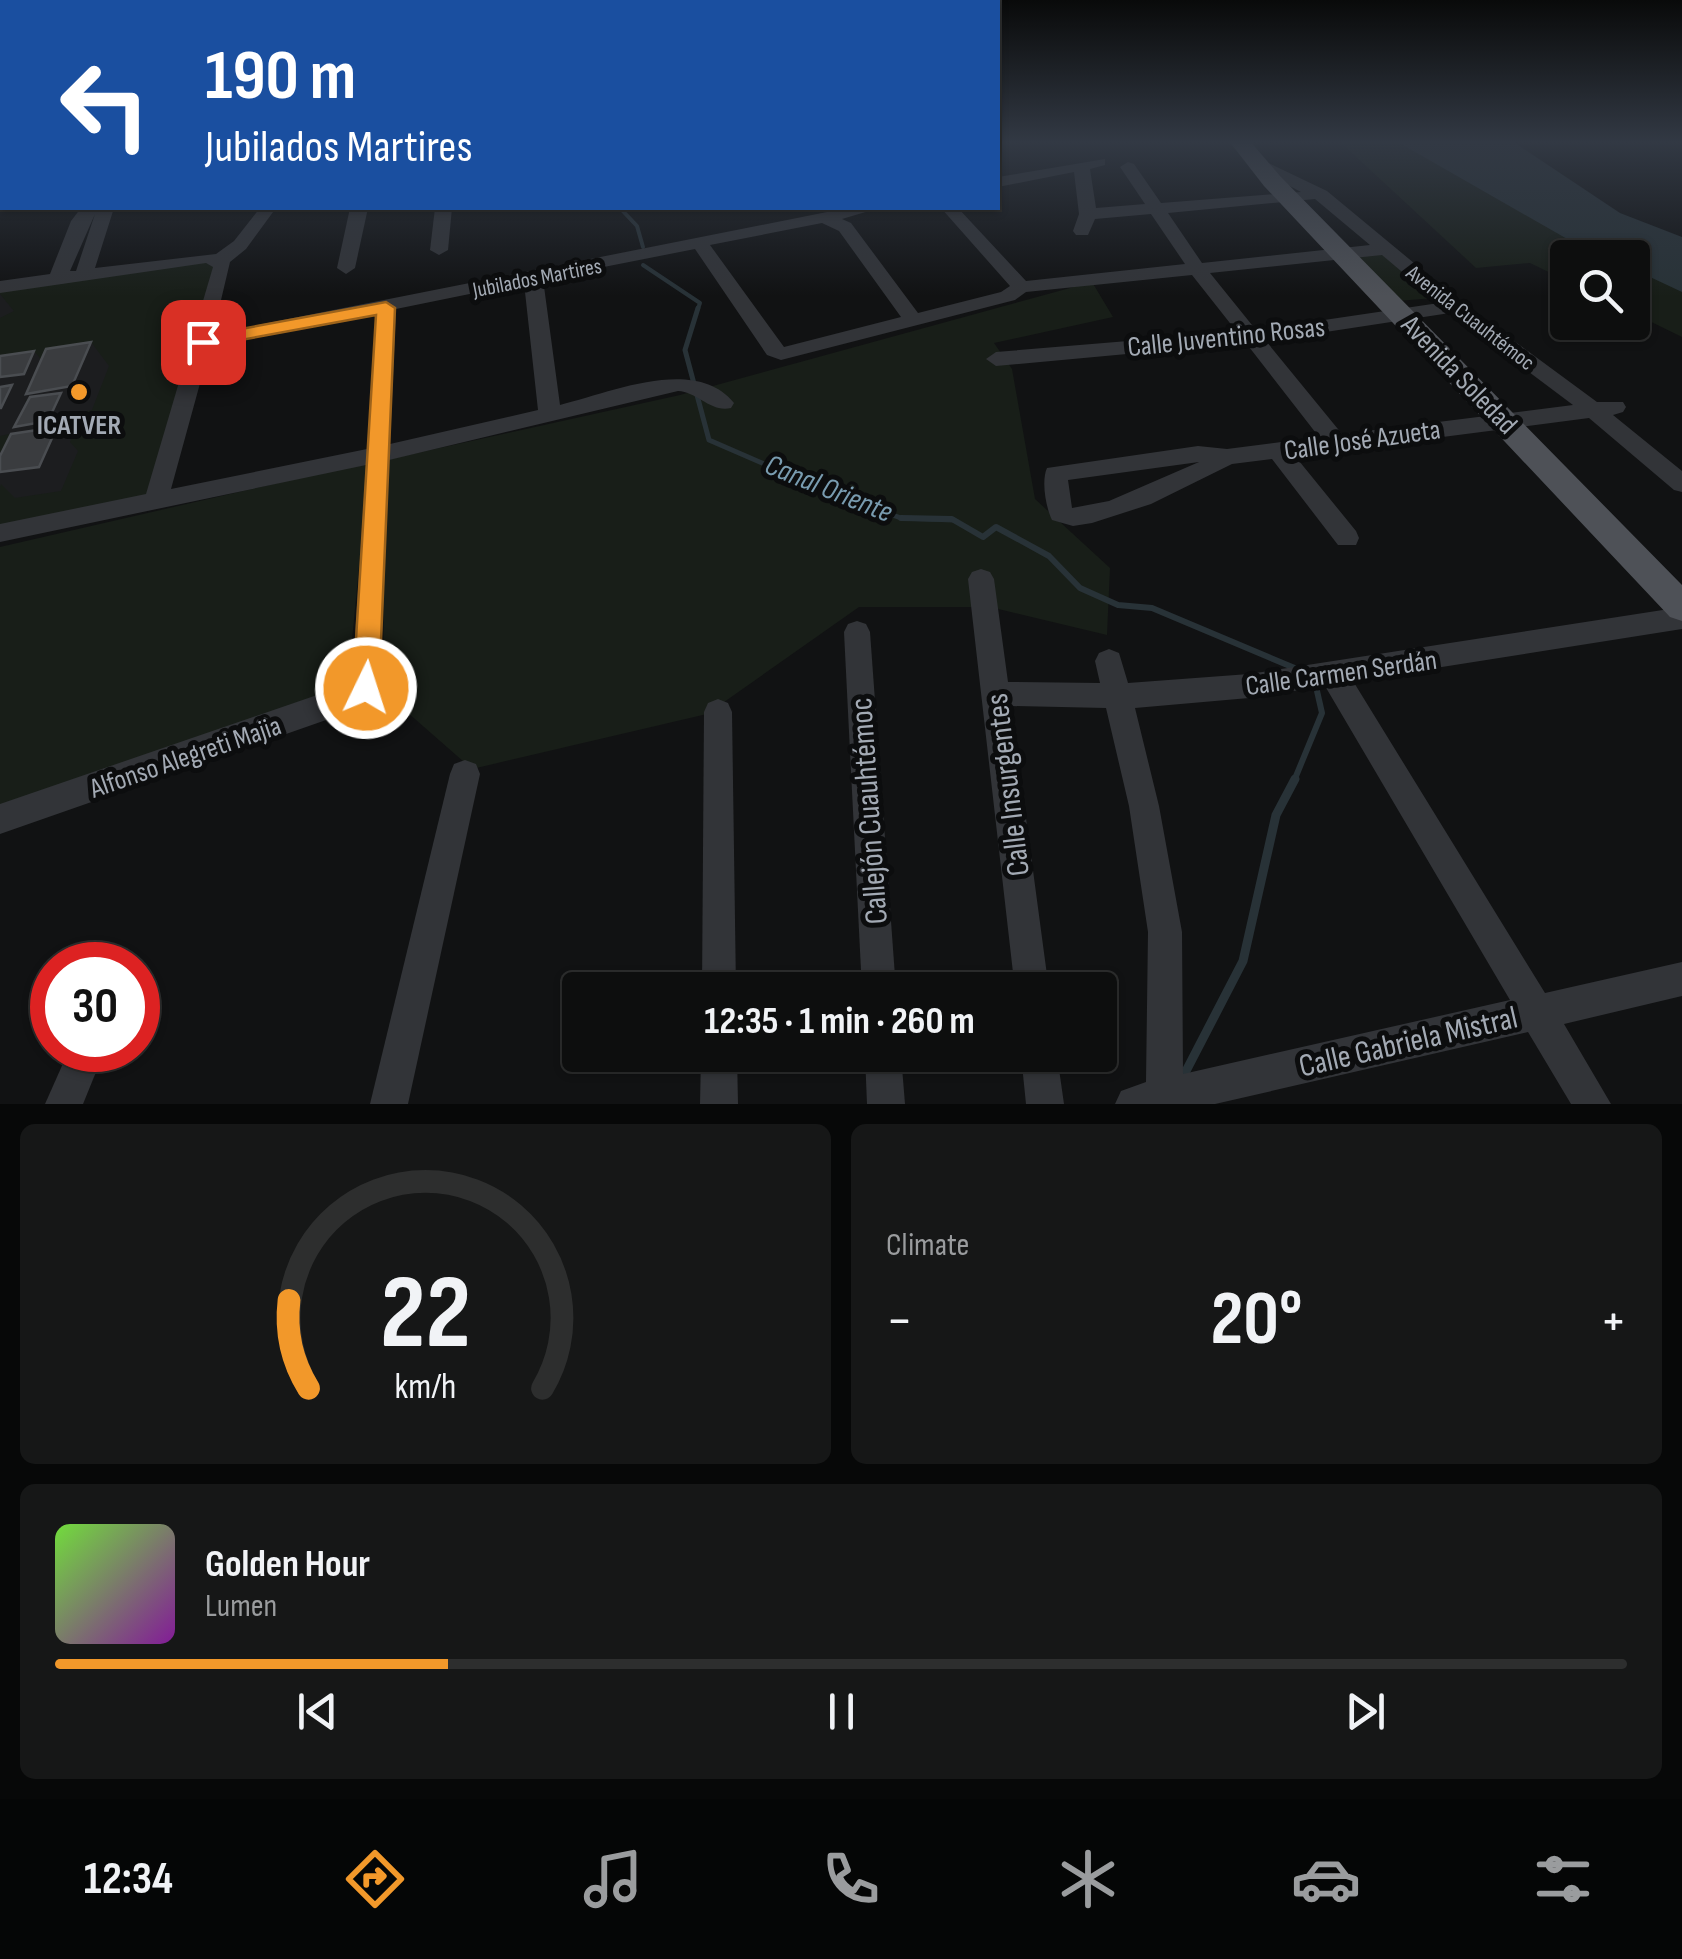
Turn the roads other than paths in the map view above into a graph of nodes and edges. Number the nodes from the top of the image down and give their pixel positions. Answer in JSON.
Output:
{"nodes":[{"id":1,"x":1088,"y":193,"type":"edge"},
{"id":2,"x":1144,"y":193,"type":"edge"},
{"id":3,"x":1284,"y":193,"type":"edge"},
{"id":4,"x":1330,"y":193,"type":"joint"},
{"id":5,"x":1289,"y":198,"type":"junction"},
{"id":6,"x":88,"y":210,"type":"edge"},
{"id":7,"x":104,"y":210,"type":"edge"},
{"id":8,"x":266,"y":210,"type":"edge"},
{"id":9,"x":359,"y":210,"type":"edge"},
{"id":10,"x":443,"y":210,"type":"edge"},
{"id":11,"x":860,"y":210,"type":"edge"},
{"id":12,"x":951,"y":210,"type":"edge"},
{"id":13,"x":1156,"y":210,"type":"junction"},
{"id":14,"x":824,"y":217,"type":"junction"},
{"id":15,"x":699,"y":242,"type":"junction"},
{"id":16,"x":1386,"y":249,"type":"junction"},
{"id":17,"x":439,"y":250,"type":"dead end"},
{"id":18,"x":1342,"y":253,"type":"junction"},
{"id":19,"x":220,"y":260,"type":"junction"},
{"id":20,"x":346,"y":268,"type":"dead end"},
{"id":21,"x":1198,"y":270,"type":"junction"},
{"id":22,"x":84,"y":275,"type":"junction"},
{"id":23,"x":534,"y":277,"type":"junction"},
{"id":24,"x":58,"y":278,"type":"junction"},
{"id":25,"x":0,"y":287,"type":"edge"},
{"id":26,"x":1021,"y":288,"type":"junction"},
{"id":27,"x":1454,"y":306,"type":"junction"},
{"id":28,"x":386,"y":308,"type":"junction"},
{"id":29,"x":1405,"y":316,"type":"junction"},
{"id":30,"x":913,"y":320,"type":"junction"},
{"id":31,"x":1249,"y":335,"type":"junction"},
{"id":32,"x":203,"y":342,"type":"junction"},
{"id":33,"x":996,"y":359,"type":"dead end"},
{"id":34,"x":723,"y":404,"type":"dead end"},
{"id":35,"x":1603,"y":408,"type":"junction"},
{"id":36,"x":550,"y":415,"type":"junction"},
{"id":37,"x":1503,"y":420,"type":"junction"},
{"id":38,"x":1336,"y":443,"type":"junction"},
{"id":39,"x":1278,"y":451,"type":"junction"},
{"id":40,"x":378,"y":455,"type":"junction"},
{"id":41,"x":1227,"y":458,"type":"junction"},
{"id":42,"x":1682,"y":484,"type":"edge"},
{"id":43,"x":156,"y":500,"type":"junction"},
{"id":44,"x":0,"y":533,"type":"edge"},
{"id":45,"x":1346,"y":538,"type":"dead end"},
{"id":46,"x":981,"y":580,"type":"dead end"},
{"id":47,"x":1682,"y":607,"type":"edge"},
{"id":48,"x":1682,"y":618,"type":"edge"},
{"id":49,"x":857,"y":632,"type":"dead end"},
{"id":50,"x":1109,"y":662,"type":"dead end"},
{"id":51,"x":1333,"y":674,"type":"junction"},
{"id":52,"x":997,"y":694,"type":"junction"},
{"id":53,"x":1117,"y":696,"type":"junction"},
{"id":54,"x":718,"y":712,"type":"dead end"},
{"id":55,"x":465,"y":774,"type":"dead end"},
{"id":56,"x":0,"y":819,"type":"edge"},
{"id":57,"x":718,"y":972,"type":"edge"},
{"id":58,"x":878,"y":972,"type":"edge"},
{"id":59,"x":1030,"y":972,"type":"edge"},
{"id":60,"x":1682,"y":979,"type":"edge"},
{"id":61,"x":1534,"y":1011,"type":"junction"},
{"id":62,"x":78,"y":1072,"type":"edge"},
{"id":63,"x":719,"y":1072,"type":"edge"},
{"id":64,"x":884,"y":1072,"type":"edge"},
{"id":65,"x":1041,"y":1072,"type":"edge"},
{"id":66,"x":1211,"y":1096,"type":"edge"},
{"id":67,"x":1149,"y":1101,"type":"edge"},
{"id":68,"x":64,"y":1104,"type":"edge"},
{"id":69,"x":389,"y":1104,"type":"edge"},
{"id":70,"x":719,"y":1104,"type":"edge"},
{"id":71,"x":886,"y":1104,"type":"edge"},
{"id":72,"x":1045,"y":1104,"type":"edge"},
{"id":73,"x":1592,"y":1104,"type":"edge"}],
"edges":[{"from":1,"to":13,"type":"street"},
{"from":2,"to":13,"type":"street"},
{"from":3,"to":5,"type":"main road","name":"Avenida Soledad"},
{"from":4,"to":5,"type":"street"},
{"from":4,"to":16,"type":"street","name":"Avenida Cuauhtémoc"},
{"from":5,"to":13,"type":"street"},
{"from":5,"to":18,"type":"main road","name":"Avenida Soledad"},
{"from":6,"to":24,"type":"street"},
{"from":7,"to":22,"type":"street"},
{"from":8,"to":19,"type":"street"},
{"from":9,"to":20,"type":"street"},
{"from":10,"to":17,"type":"street"},
{"from":11,"to":14,"type":"street","name":"Jubilados Martires"},
{"from":12,"to":26,"type":"street"},
{"from":13,"to":21,"type":"street"},
{"from":14,"to":15,"type":"street","name":"Jubilados Martires"},
{"from":14,"to":30,"type":"street"},
{"from":15,"to":23,"type":"street","name":"Jubilados Martires"},
{"from":15,"to":30,"type":"street"},
{"from":16,"to":18,"type":"street"},
{"from":16,"to":27,"type":"street","name":"Avenida Cuauhtémoc"},
{"from":18,"to":21,"type":"street"},
{"from":18,"to":29,"type":"main road","name":"Avenida Soledad"},
{"from":19,"to":22,"type":"street"},
{"from":19,"to":32,"type":"street"},
{"from":21,"to":26,"type":"street"},
{"from":21,"to":31,"type":"street"},
{"from":22,"to":24,"type":"street"},
{"from":23,"to":28,"type":"street","name":"Jubilados Martires"},
{"from":23,"to":36,"type":"street"},
{"from":24,"to":25,"type":"street"},
{"from":26,"to":30,"type":"street"},
{"from":27,"to":29,"type":"street","name":"Calle Juventino Rosas"},
{"from":27,"to":35,"type":"street","name":"Avenida Cuauhtémoc"},
{"from":28,"to":32,"type":"street","name":"Jubilados Martires"},
{"from":28,"to":40,"type":"street"},
{"from":29,"to":31,"type":"street","name":"Calle Juventino Rosas"},
{"from":29,"to":37,"type":"main road","name":"Avenida Soledad"},
{"from":31,"to":33,"type":"street","name":"Calle Juventino Rosas"},
{"from":31,"to":38,"type":"street"},
{"from":32,"to":43,"type":"street"},
{"from":34,"to":36,"type":"street"},
{"from":35,"to":37,"type":"street","name":"Calle José Azueta"},
{"from":35,"to":42,"type":"street","name":"Avenida Cuauhtémoc"},
{"from":36,"to":40,"type":"street"},
{"from":37,"to":38,"type":"street","name":"Calle José Azueta"},
{"from":37,"to":47,"type":"main road","name":"Avenida Soledad"},
{"from":38,"to":39,"type":"street","name":"Calle José Azueta"},
{"from":39,"to":41,"type":"street","name":"Calle José Azueta"},
{"from":39,"to":45,"type":"street"},
{"from":40,"to":43,"type":"street"},
{"from":40,"to":56,"type":"street","name":"Alfonso Alegreti Majia"},
{"from":41,"to":41,"type":"street","name":"Calle José Azueta"},
{"from":43,"to":44,"type":"street"},
{"from":46,"to":52,"type":"street","name":"Calle Insurgentes"},
{"from":48,"to":51,"type":"street","name":"Calle Carmen Serdán"},
{"from":49,"to":58,"type":"street","name":"Callejón Cuauhtémoc"},
{"from":50,"to":53,"type":"street"},
{"from":51,"to":53,"type":"street","name":"Calle Carmen Serdán"},
{"from":51,"to":61,"type":"street"},
{"from":52,"to":53,"type":"street","name":"Calle Carmen Serdán"},
{"from":52,"to":59,"type":"street","name":"Calle Insurgentes"},
{"from":53,"to":67,"type":"street"},
{"from":54,"to":57,"type":"street"},
{"from":55,"to":69,"type":"street"},
{"from":60,"to":61,"type":"street","name":"Calle Gabriela Mistral"},
{"from":61,"to":66,"type":"street","name":"Calle Gabriela Mistral"},
{"from":61,"to":73,"type":"street"},
{"from":62,"to":68,"type":"street"},
{"from":63,"to":70,"type":"street"},
{"from":64,"to":71,"type":"street"},
{"from":65,"to":72,"type":"street"},
{"from":66,"to":67,"type":"street","name":"Calle Gabriela Mistral"}]}
